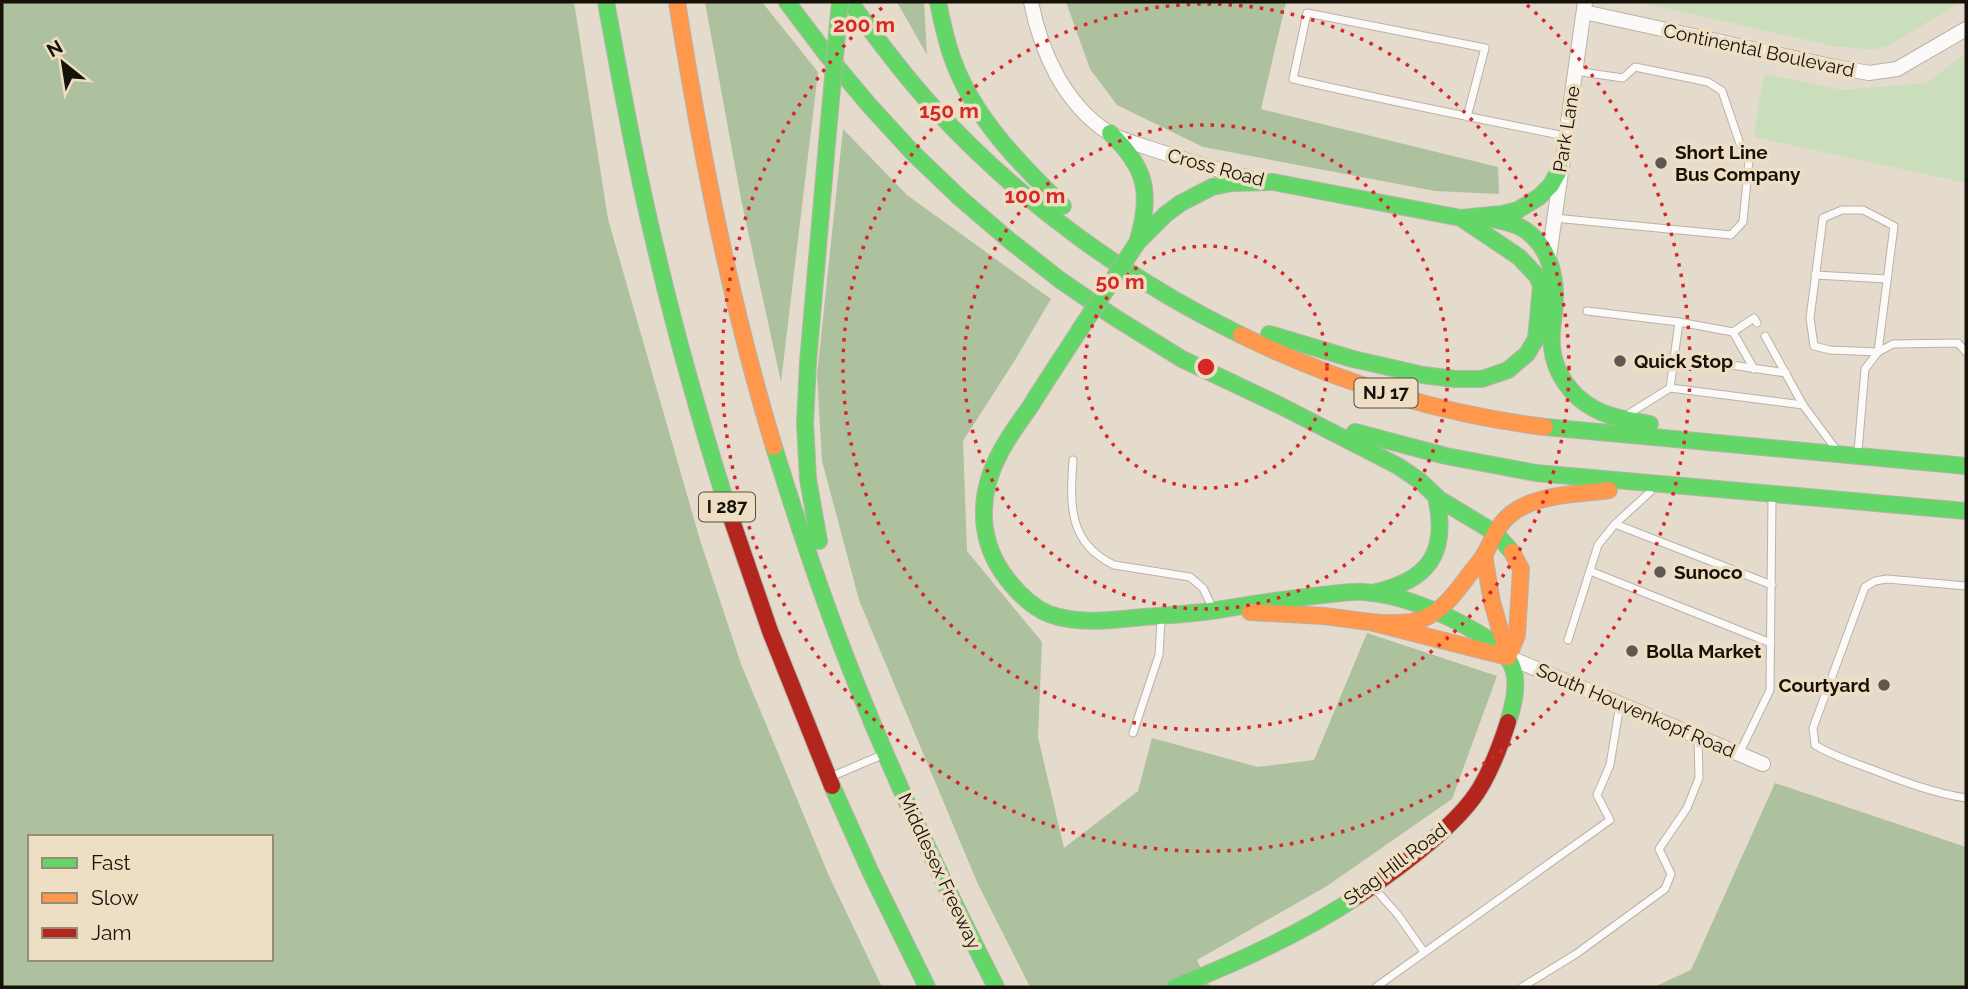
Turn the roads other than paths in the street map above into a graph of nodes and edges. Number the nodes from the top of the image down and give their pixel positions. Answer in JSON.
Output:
{"nodes":[{"id":1,"x":606,"y":2,"type":"edge"},
{"id":2,"x":677,"y":2,"type":"edge"},
{"id":3,"x":787,"y":2,"type":"edge"},
{"id":4,"x":841,"y":2,"type":"edge"},
{"id":5,"x":850,"y":2,"type":"edge"},
{"id":6,"x":860,"y":2,"type":"edge"},
{"id":7,"x":938,"y":2,"type":"edge"},
{"id":8,"x":1031,"y":2,"type":"edge"},
{"id":9,"x":1584,"y":7,"type":"edge"},
{"id":10,"x":1966,"y":29,"type":"edge"},
{"id":11,"x":901,"y":70,"type":"junction"},
{"id":12,"x":1575,"y":71,"type":"junction"},
{"id":13,"x":1467,"y":117,"type":"junction"},
{"id":14,"x":1110,"y":134,"type":"junction"},
{"id":15,"x":1565,"y":136,"type":"junction"},
{"id":16,"x":1560,"y":169,"type":"junction"},
{"id":17,"x":1273,"y":182,"type":"junction"},
{"id":18,"x":1480,"y":217,"type":"junction"},
{"id":19,"x":1461,"y":218,"type":"junction"},
{"id":20,"x":1554,"y":218,"type":"junction"},
{"id":21,"x":1137,"y":243,"type":"junction"},
{"id":22,"x":1549,"y":257,"type":"junction"},
{"id":23,"x":1815,"y":275,"type":"junction"},
{"id":24,"x":1887,"y":279,"type":"junction"},
{"id":25,"x":1153,"y":286,"type":"junction"},
{"id":26,"x":1542,"y":288,"type":"junction"},
{"id":27,"x":1587,"y":312,"type":"dead end"},
{"id":28,"x":1196,"y":313,"type":"junction"},
{"id":29,"x":1679,"y":323,"type":"junction"},
{"id":30,"x":1756,"y":323,"type":"dead end"},
{"id":31,"x":1733,"y":332,"type":"junction"},
{"id":32,"x":1765,"y":337,"type":"dead end"},
{"id":33,"x":1878,"y":352,"type":"junction"},
{"id":34,"x":1966,"y":352,"type":"edge"},
{"id":35,"x":1674,"y":356,"type":"junction"},
{"id":36,"x":1683,"y":358,"type":"dead end"},
{"id":37,"x":1731,"y":365,"type":"dead end"},
{"id":38,"x":1754,"y":369,"type":"junction"},
{"id":39,"x":1786,"y":373,"type":"junction"},
{"id":40,"x":1670,"y":387,"type":"junction"},
{"id":41,"x":1268,"y":400,"type":"junction"},
{"id":42,"x":1803,"y":405,"type":"junction"},
{"id":43,"x":1623,"y":418,"type":"junction"},
{"id":44,"x":1745,"y":447,"type":"junction"},
{"id":45,"x":1840,"y":455,"type":"junction"},
{"id":46,"x":1858,"y":456,"type":"junction"},
{"id":47,"x":1073,"y":460,"type":"dead end"},
{"id":48,"x":1966,"y":466,"type":"edge"},
{"id":49,"x":1651,"y":483,"type":"junction"},
{"id":50,"x":1772,"y":494,"type":"junction"},
{"id":51,"x":1436,"y":497,"type":"junction"},
{"id":52,"x":1966,"y":511,"type":"edge"},
{"id":53,"x":1615,"y":524,"type":"junction"},
{"id":54,"x":1493,"y":534,"type":"junction"},
{"id":55,"x":1484,"y":555,"type":"junction"},
{"id":56,"x":1590,"y":571,"type":"junction"},
{"id":57,"x":1772,"y":585,"type":"junction"},
{"id":58,"x":1966,"y":586,"type":"edge"},
{"id":59,"x":1372,"y":593,"type":"junction"},
{"id":60,"x":1213,"y":611,"type":"junction"},
{"id":61,"x":1438,"y":611,"type":"junction"},
{"id":62,"x":1161,"y":615,"type":"junction"},
{"id":63,"x":1370,"y":622,"type":"junction"},
{"id":64,"x":1568,"y":640,"type":"dead end"},
{"id":65,"x":1770,"y":643,"type":"junction"},
{"id":66,"x":1508,"y":657,"type":"junction"},
{"id":67,"x":1620,"y":703,"type":"junction"},
{"id":68,"x":1133,"y":733,"type":"dead end"},
{"id":69,"x":1698,"y":737,"type":"junction"},
{"id":70,"x":886,"y":753,"type":"junction"},
{"id":71,"x":1739,"y":754,"type":"junction"},
{"id":72,"x":1763,"y":764,"type":"dead end"},
{"id":73,"x":829,"y":778,"type":"junction"},
{"id":74,"x":1966,"y":799,"type":"edge"},
{"id":75,"x":1372,"y":886,"type":"junction"},
{"id":76,"x":1424,"y":952,"type":"junction"},
{"id":77,"x":927,"y":987,"type":"edge"},
{"id":78,"x":996,"y":987,"type":"edge"},
{"id":79,"x":1175,"y":987,"type":"edge"},
{"id":80,"x":1376,"y":987,"type":"edge"},
{"id":81,"x":1522,"y":987,"type":"edge"}],
"edges":[{"from":1,"to":73,"type":"main road","number":"I 287"},
{"from":2,"to":70,"type":"main road"},
{"from":3,"to":41,"type":"main road","number":"NJ 17"},
{"from":4,"to":70,"type":"main road","bridge":true},
{"from":5,"to":11,"type":"main road","number":"NJ 17"},
{"from":6,"to":11,"type":"main road"},
{"from":7,"to":25,"type":"main road"},
{"from":8,"to":14,"type":"street","name":"Cross Road"},
{"from":9,"to":10,"type":"street","name":"Continental Boulevard"},
{"from":9,"to":12,"type":"street","name":"Park Lane"},
{"from":11,"to":25,"type":"main road","number":"NJ 17"},
{"from":12,"to":15,"type":"street","name":"Park Lane"},
{"from":12,"to":20,"type":"lane"},
{"from":13,"to":13,"type":"lane"},
{"from":13,"to":15,"type":"lane"},
{"from":14,"to":17,"type":"street","name":"Cross Road"},
{"from":14,"to":21,"type":"main road"},
{"from":15,"to":16,"type":"street","name":"Park Lane"},
{"from":16,"to":18,"type":"main road"},
{"from":16,"to":20,"type":"street","name":"Park Lane"},
{"from":17,"to":19,"type":"main road","name":"Cross Road"},
{"from":17,"to":21,"type":"main road"},
{"from":18,"to":19,"type":"main road","name":"Cross Road"},
{"from":18,"to":22,"type":"main road"},
{"from":19,"to":26,"type":"main road"},
{"from":20,"to":22,"type":"street","name":"Park Lane"},
{"from":21,"to":62,"type":"main road","bridge":true},
{"from":22,"to":26,"type":"main road"},
{"from":22,"to":43,"type":"main road"},
{"from":23,"to":24,"type":"lane"},
{"from":23,"to":24,"type":"lane"},
{"from":23,"to":33,"type":"lane"},
{"from":24,"to":33,"type":"lane"},
{"from":25,"to":28,"type":"main road","number":"NJ 17"},
{"from":26,"to":28,"type":"main road"},
{"from":27,"to":29,"type":"lane"},
{"from":28,"to":44,"type":"main road","number":"NJ 17"},
{"from":29,"to":31,"type":"lane"},
{"from":29,"to":35,"type":"lane"},
{"from":30,"to":31,"type":"lane"},
{"from":31,"to":38,"type":"lane"},
{"from":32,"to":39,"type":"lane"},
{"from":33,"to":34,"type":"lane"},
{"from":33,"to":46,"type":"lane"},
{"from":35,"to":36,"type":"lane"},
{"from":35,"to":40,"type":"lane"},
{"from":37,"to":38,"type":"lane"},
{"from":38,"to":39,"type":"lane"},
{"from":39,"to":42,"type":"lane"},
{"from":40,"to":42,"type":"lane"},
{"from":40,"to":43,"type":"lane"},
{"from":41,"to":49,"type":"main road","number":"NJ 17"},
{"from":41,"to":51,"type":"main road"},
{"from":42,"to":45,"type":"lane"},
{"from":43,"to":44,"type":"main road"},
{"from":44,"to":45,"type":"main road","number":"NJ 17"},
{"from":45,"to":46,"type":"main road","number":"NJ 17"},
{"from":46,"to":48,"type":"main road","number":"NJ 17"},
{"from":47,"to":60,"type":"lane"},
{"from":49,"to":50,"type":"main road","number":"NJ 17"},
{"from":49,"to":53,"type":"lane"},
{"from":49,"to":54,"type":"main road"},
{"from":50,"to":52,"type":"main road","number":"NJ 17"},
{"from":50,"to":57,"type":"lane"},
{"from":51,"to":54,"type":"main road"},
{"from":51,"to":59,"type":"main road"},
{"from":53,"to":56,"type":"lane"},
{"from":53,"to":57,"type":"lane"},
{"from":54,"to":55,"type":"main road"},
{"from":54,"to":66,"type":"main road"},
{"from":55,"to":61,"type":"main road"},
{"from":55,"to":66,"type":"main road","name":"Stag Hill Road"},
{"from":56,"to":64,"type":"lane"},
{"from":56,"to":65,"type":"lane"},
{"from":57,"to":65,"type":"lane"},
{"from":58,"to":74,"type":"lane"},
{"from":59,"to":60,"type":"main road"},
{"from":59,"to":61,"type":"main road"},
{"from":60,"to":62,"type":"main road"},
{"from":60,"to":63,"type":"main road"},
{"from":61,"to":63,"type":"main road"},
{"from":61,"to":66,"type":"main road"},
{"from":62,"to":68,"type":"lane"},
{"from":63,"to":66,"type":"main road"},
{"from":65,"to":71,"type":"lane"},
{"from":66,"to":67,"type":"street","name":"South Houvenkopf Road"},
{"from":66,"to":75,"type":"main road","name":"Stag Hill Road"},
{"from":67,"to":69,"type":"street","name":"South Houvenkopf Road"},
{"from":67,"to":76,"type":"lane"},
{"from":69,"to":71,"type":"street","name":"South Houvenkopf Road"},
{"from":69,"to":81,"type":"lane"},
{"from":70,"to":73,"type":"lane"},
{"from":70,"to":78,"type":"main road","name":"Middlesex Freeway"},
{"from":71,"to":72,"type":"street","name":"South Houvenkopf Road"},
{"from":73,"to":77,"type":"main road","number":"I 287"},
{"from":75,"to":76,"type":"lane"},
{"from":75,"to":79,"type":"main road","name":"Stag Hill Road"},
{"from":76,"to":80,"type":"lane"}]}
